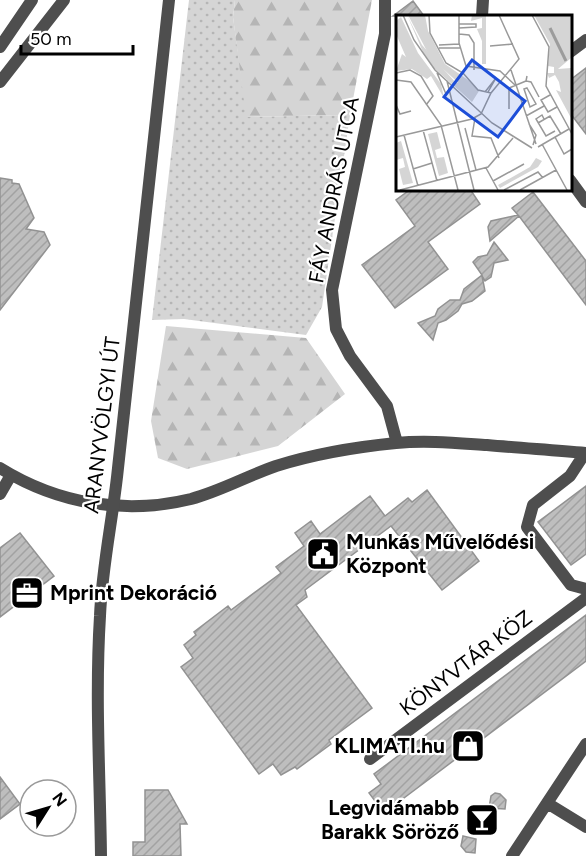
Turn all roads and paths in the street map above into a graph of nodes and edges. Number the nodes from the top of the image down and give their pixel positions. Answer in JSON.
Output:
{"nodes":[{"id":1,"x":32,"y":0,"type":"edge"},
{"id":2,"x":64,"y":0,"type":"edge"},
{"id":3,"x":170,"y":0,"type":"edge"},
{"id":4,"x":386,"y":0,"type":"edge"},
{"id":5,"x":483,"y":0,"type":"edge"},
{"id":6,"x":482,"y":15,"type":"edge"},
{"id":7,"x":586,"y":40,"type":"edge"},
{"id":8,"x":0,"y":47,"type":"edge"},
{"id":9,"x":571,"y":51,"type":"edge"},
{"id":10,"x":0,"y":82,"type":"edge"},
{"id":11,"x":571,"y":181,"type":"edge"},
{"id":12,"x":586,"y":202,"type":"edge"},
{"id":13,"x":397,"y":443,"type":"junction"},
{"id":14,"x":585,"y":453,"type":"edge"},
{"id":15,"x":0,"y":468,"type":"edge"},
{"id":16,"x":11,"y":475,"type":"junction"},
{"id":17,"x":0,"y":494,"type":"edge"},
{"id":18,"x":113,"y":506,"type":"junction"},
{"id":19,"x":586,"y":589,"type":"edge"},
{"id":20,"x":586,"y":598,"type":"edge"},
{"id":21,"x":586,"y":744,"type":"edge"},
{"id":22,"x":370,"y":759,"type":"dead end"},
{"id":23,"x":547,"y":803,"type":"junction"},
{"id":24,"x":586,"y":827,"type":"edge"},
{"id":25,"x":101,"y":856,"type":"edge"},
{"id":26,"x":512,"y":856,"type":"edge"}],
"edges":[{"from":1,"to":8,"type":"street"},
{"from":2,"to":10,"type":"street"},
{"from":3,"to":18,"type":"street","name":"ARANYVÖLGYI ÚT"},
{"from":4,"to":13,"type":"street","name":"FÁY ANDRÁS UTCA"},
{"from":5,"to":6,"type":"street"},
{"from":7,"to":9,"type":"street"},
{"from":11,"to":12,"type":"street"},
{"from":13,"to":14,"type":"street"},
{"from":13,"to":18,"type":"street"},
{"from":14,"to":19,"type":"street"},
{"from":15,"to":16,"type":"street"},
{"from":16,"to":17,"type":"street"},
{"from":16,"to":18,"type":"street"},
{"from":18,"to":25,"type":"street","name":"ARANYVÖLGYI ÚT"},
{"from":20,"to":22,"type":"street","name":"KÖNYVTÁR KÖZ"},
{"from":21,"to":23,"type":"street"},
{"from":23,"to":24,"type":"street"},
{"from":23,"to":26,"type":"street"}]}
